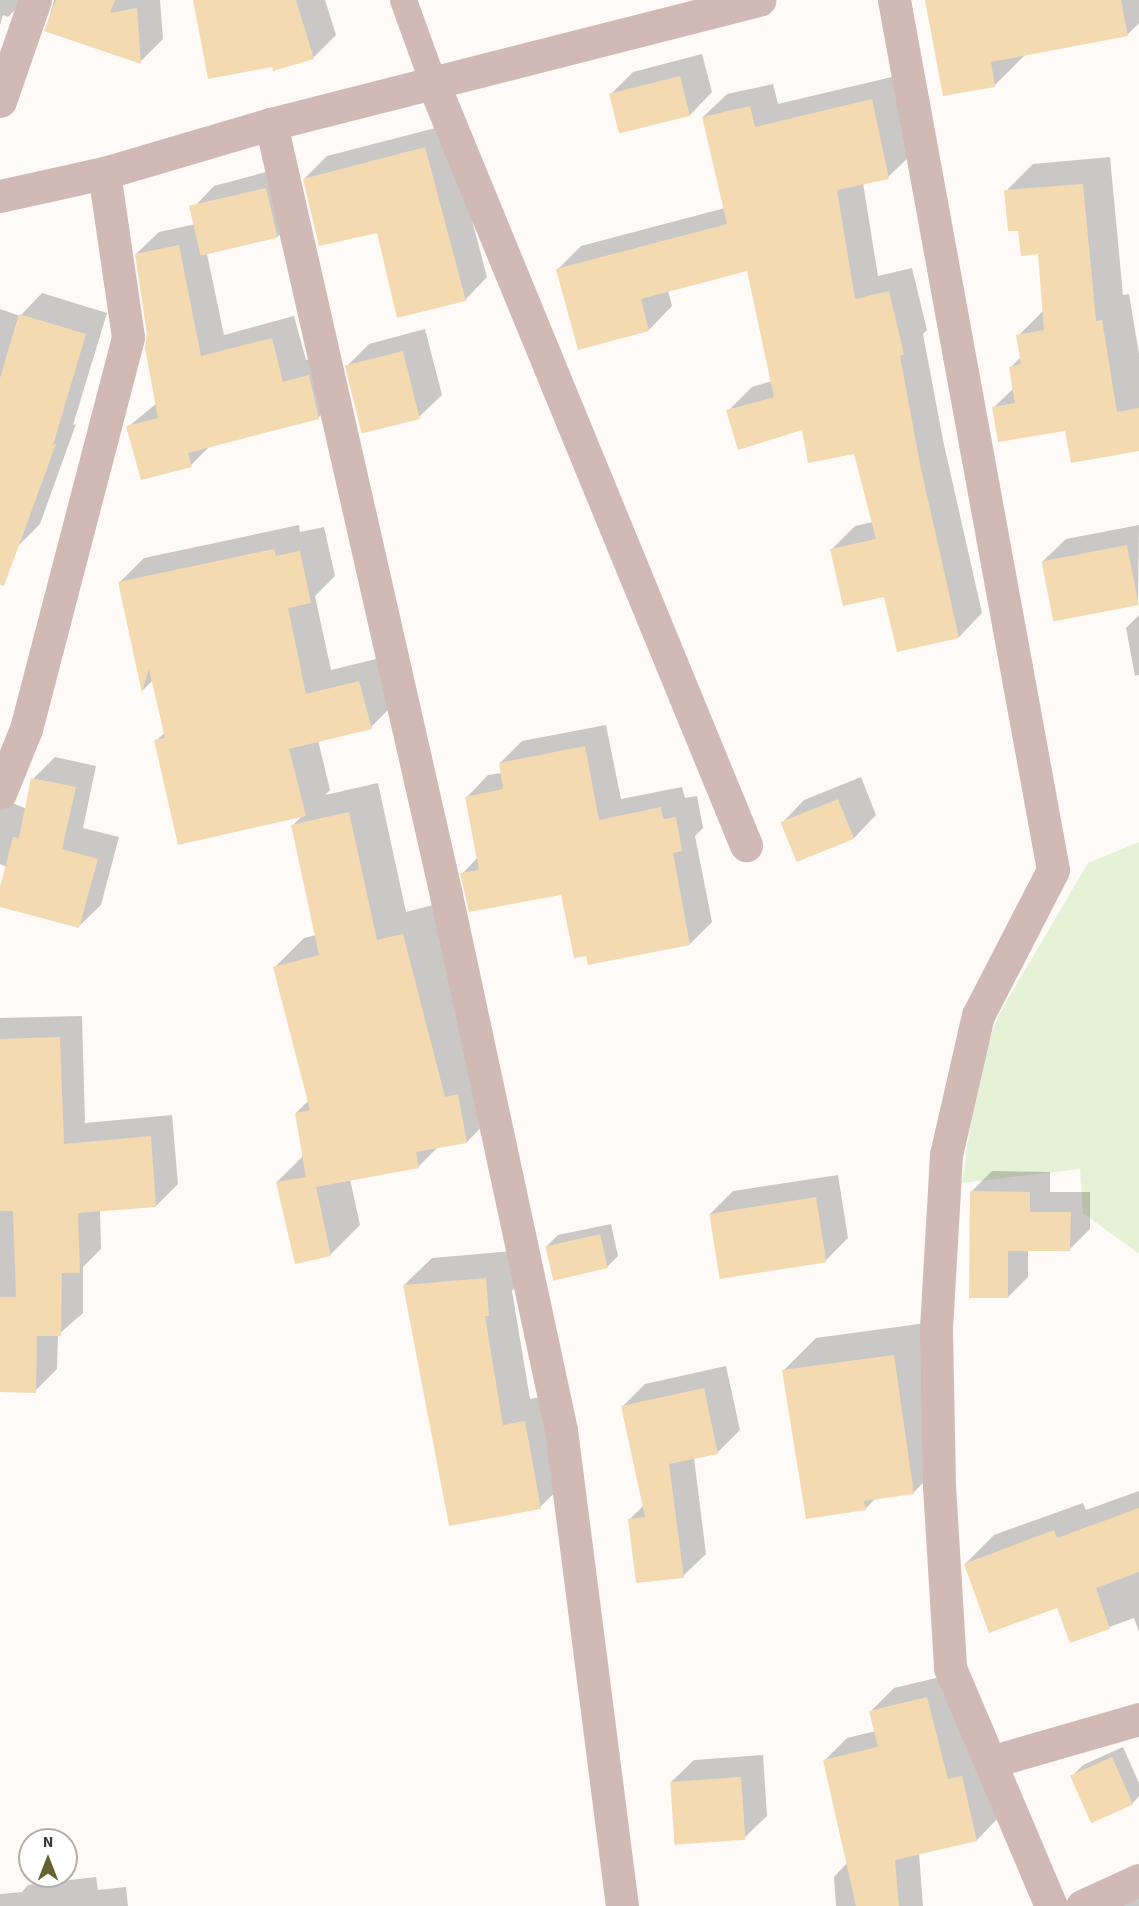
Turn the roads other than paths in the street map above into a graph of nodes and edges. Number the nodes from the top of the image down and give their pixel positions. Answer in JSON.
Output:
{"nodes":[{"id":1,"x":34,"y":0,"type":"edge"},
{"id":2,"x":403,"y":0,"type":"edge"},
{"id":3,"x":759,"y":0,"type":"edge"},
{"id":4,"x":894,"y":0,"type":"edge"},
{"id":5,"x":433,"y":83,"type":"junction"},
{"id":6,"x":0,"y":101,"type":"edge"},
{"id":7,"x":271,"y":124,"type":"junction"},
{"id":8,"x":104,"y":173,"type":"junction"},
{"id":9,"x":0,"y":196,"type":"edge"},
{"id":10,"x":0,"y":793,"type":"edge"},
{"id":11,"x":746,"y":845,"type":"dead end"},
{"id":12,"x":1139,"y":1719,"type":"edge"},
{"id":13,"x":990,"y":1762,"type":"junction"},
{"id":14,"x":1139,"y":1880,"type":"edge"},
{"id":15,"x":622,"y":1906,"type":"edge"},
{"id":16,"x":1051,"y":1906,"type":"edge"},
{"id":17,"x":1082,"y":1906,"type":"edge"}],
"edges":[{"from":1,"to":6,"type":"street"},
{"from":2,"to":5,"type":"lane"},
{"from":3,"to":5,"type":"street"},
{"from":4,"to":13,"type":"street"},
{"from":5,"to":7,"type":"street"},
{"from":5,"to":11,"type":"street"},
{"from":7,"to":8,"type":"street"},
{"from":7,"to":15,"type":"street"},
{"from":8,"to":9,"type":"street"},
{"from":8,"to":10,"type":"street"},
{"from":12,"to":13,"type":"street"},
{"from":13,"to":16,"type":"street"},
{"from":14,"to":17,"type":"street"}]}
